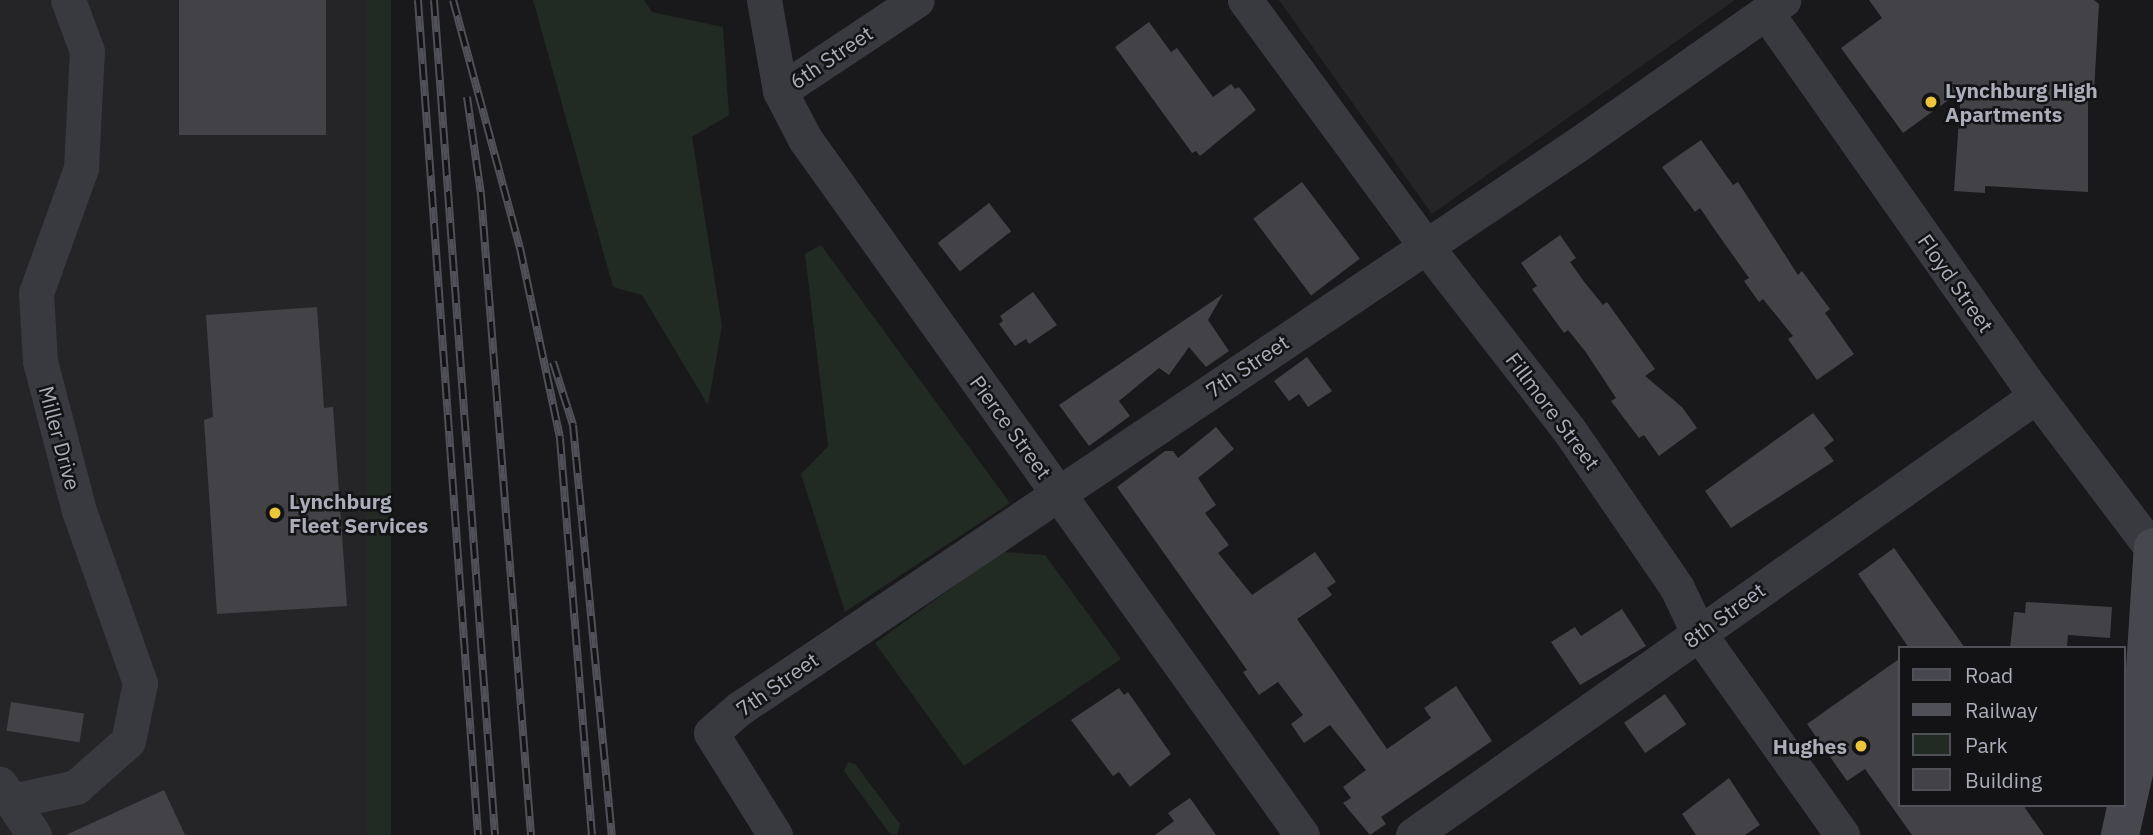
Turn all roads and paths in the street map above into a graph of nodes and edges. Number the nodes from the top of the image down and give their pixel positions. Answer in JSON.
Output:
{"nodes":[{"id":1,"x":68,"y":0,"type":"edge"},
{"id":2,"x":764,"y":0,"type":"edge"},
{"id":3,"x":917,"y":0,"type":"edge"},
{"id":4,"x":1245,"y":0,"type":"edge"},
{"id":5,"x":1774,"y":6,"type":"edge"},
{"id":6,"x":780,"y":91,"type":"junction"},
{"id":7,"x":1425,"y":245,"type":"junction"},
{"id":8,"x":2036,"y":396,"type":"junction"},
{"id":9,"x":1059,"y":494,"type":"junction"},
{"id":10,"x":2153,"y":549,"type":"edge"},
{"id":11,"x":1698,"y":632,"type":"junction"},
{"id":12,"x":6,"y":793,"type":"edge"},
{"id":13,"x":34,"y":835,"type":"edge"},
{"id":14,"x":775,"y":835,"type":"edge"},
{"id":15,"x":1302,"y":835,"type":"edge"},
{"id":16,"x":1413,"y":835,"type":"edge"},
{"id":17,"x":1842,"y":835,"type":"edge"},
{"id":18,"x":2120,"y":835,"type":"edge"}],
"edges":[{"from":1,"to":12,"type":"street","name":"Miller Drive"},
{"from":2,"to":6,"type":"street","name":"Pierce Street"},
{"from":3,"to":6,"type":"street","name":"6th Street"},
{"from":4,"to":7,"type":"street","name":"Fillmore Street"},
{"from":5,"to":7,"type":"street","name":"7th Street"},
{"from":5,"to":8,"type":"street","name":"Floyd Street"},
{"from":6,"to":9,"type":"street","name":"Pierce Street"},
{"from":7,"to":9,"type":"street","name":"7th Street"},
{"from":7,"to":11,"type":"street","name":"Fillmore Street"},
{"from":8,"to":10,"type":"street","name":"Floyd Street"},
{"from":8,"to":11,"type":"street","name":"8th Street"},
{"from":9,"to":14,"type":"street","name":"7th Street"},
{"from":9,"to":15,"type":"street","name":"Pierce Street"},
{"from":10,"to":18,"type":"main road"},
{"from":11,"to":16,"type":"street","name":"8th Street"},
{"from":11,"to":17,"type":"street","name":"Fillmore Street"},
{"from":12,"to":13,"type":"street"}]}
